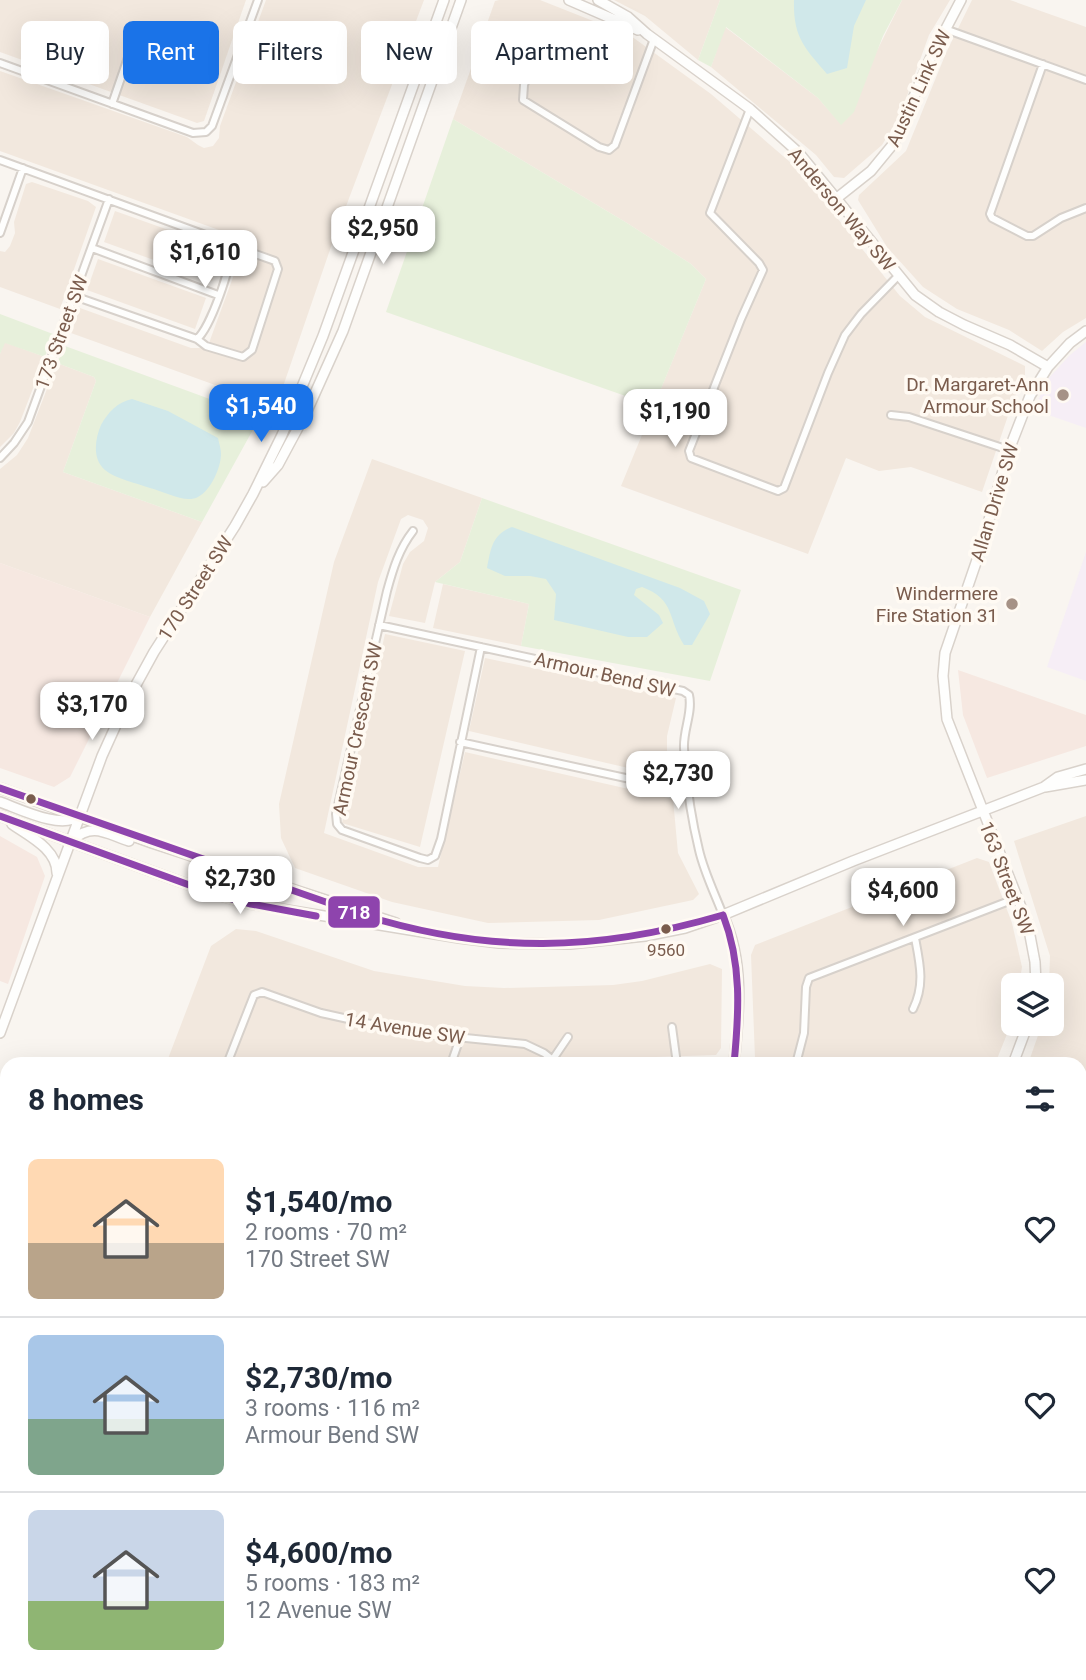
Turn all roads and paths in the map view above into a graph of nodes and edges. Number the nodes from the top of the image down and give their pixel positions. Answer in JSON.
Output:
{"nodes":[{"id":1,"x":258,"y":0,"type":"edge"},
{"id":2,"x":444,"y":0,"type":"edge"},
{"id":3,"x":461,"y":0,"type":"edge"},
{"id":4,"x":569,"y":0,"type":"edge"},
{"id":5,"x":598,"y":0,"type":"edge"},
{"id":6,"x":961,"y":0,"type":"edge"},
{"id":7,"x":944,"y":29,"type":"junction"},
{"id":8,"x":650,"y":36,"type":"junction"},
{"id":9,"x":0,"y":63,"type":"edge"},
{"id":10,"x":1043,"y":64,"type":"junction"},
{"id":11,"x":123,"y":72,"type":"edge"},
{"id":12,"x":1086,"y":79,"type":"edge"},
{"id":13,"x":524,"y":84,"type":"edge"},
{"id":14,"x":112,"y":104,"type":"junction"},
{"id":15,"x":750,"y":109,"type":"junction"},
{"id":16,"x":0,"y":160,"type":"edge"},
{"id":17,"x":23,"y":168,"type":"junction"},
{"id":18,"x":837,"y":198,"type":"junction"},
{"id":19,"x":109,"y":199,"type":"junction"},
{"id":20,"x":1086,"y":208,"type":"edge"},
{"id":21,"x":0,"y":233,"type":"edge"},
{"id":22,"x":92,"y":248,"type":"junction"},
{"id":23,"x":230,"y":248,"type":"junction"},
{"id":24,"x":898,"y":276,"type":"junction"},
{"id":25,"x":218,"y":295,"type":"junction"},
{"id":26,"x":74,"y":296,"type":"junction"},
{"id":27,"x":1086,"y":331,"type":"edge"},
{"id":28,"x":197,"y":339,"type":"junction"},
{"id":29,"x":1048,"y":367,"type":"junction"},
{"id":30,"x":891,"y":415,"type":"dead end"},
{"id":31,"x":1009,"y":450,"type":"junction"},
{"id":32,"x":0,"y":458,"type":"edge"},
{"id":33,"x":253,"y":494,"type":"junction"},
{"id":34,"x":413,"y":531,"type":"dead end"},
{"id":35,"x":379,"y":625,"type":"junction"},
{"id":36,"x":481,"y":647,"type":"junction"},
{"id":37,"x":460,"y":742,"type":"junction"},
{"id":38,"x":1086,"y":769,"type":"edge"},
{"id":39,"x":1086,"y":780,"type":"edge"},
{"id":40,"x":1044,"y":787,"type":"junction"},
{"id":41,"x":0,"y":788,"type":"edge"},
{"id":42,"x":690,"y":792,"type":"junction"},
{"id":43,"x":0,"y":802,"type":"edge"},
{"id":44,"x":982,"y":812,"type":"junction"},
{"id":45,"x":1,"y":816,"type":"edge"},
{"id":46,"x":79,"y":816,"type":"junction"},
{"id":47,"x":70,"y":842,"type":"junction"},
{"id":48,"x":243,"y":874,"type":"junction"},
{"id":49,"x":55,"y":882,"type":"junction"},
{"id":50,"x":1017,"y":898,"type":"junction"},
{"id":51,"x":723,"y":915,"type":"junction"},
{"id":52,"x":425,"y":932,"type":"junction"},
{"id":53,"x":915,"y":938,"type":"junction"},
{"id":54,"x":1035,"y":973,"type":"edge"},
{"id":55,"x":913,"y":1009,"type":"dead end"},
{"id":56,"x":672,"y":1027,"type":"dead end"},
{"id":57,"x":0,"y":1033,"type":"edge"},
{"id":58,"x":1024,"y":1036,"type":"edge"},
{"id":59,"x":568,"y":1037,"type":"dead end"},
{"id":60,"x":460,"y":1038,"type":"junction"},
{"id":61,"x":229,"y":1057,"type":"edge"},
{"id":62,"x":454,"y":1057,"type":"edge"},
{"id":63,"x":548,"y":1057,"type":"edge"},
{"id":64,"x":557,"y":1057,"type":"edge"},
{"id":65,"x":676,"y":1057,"type":"edge"},
{"id":66,"x":734,"y":1057,"type":"edge"},
{"id":67,"x":798,"y":1057,"type":"edge"},
{"id":68,"x":1016,"y":1057,"type":"edge"}],
"edges":[{"from":1,"to":14,"type":"street"},
{"from":2,"to":33,"type":"main road","name":"170 Street SW"},
{"from":3,"to":33,"type":"main road","name":"170 Street SW"},
{"from":4,"to":8,"type":"main road","name":"Anderson Way SW"},
{"from":5,"to":8,"type":"main road","name":"Anderson Way SW"},
{"from":6,"to":7,"type":"main road","name":"Austin Link SW"},
{"from":7,"to":10,"type":"street"},
{"from":7,"to":18,"type":"main road","name":"Austin Link SW"},
{"from":8,"to":13,"type":"street"},
{"from":8,"to":15,"type":"main road","name":"Anderson Way SW"},
{"from":9,"to":14,"type":"street"},
{"from":10,"to":12,"type":"street"},
{"from":10,"to":20,"type":"street"},
{"from":11,"to":14,"type":"street"},
{"from":15,"to":18,"type":"main road","name":"Anderson Way SW"},
{"from":15,"to":24,"type":"street"},
{"from":16,"to":17,"type":"street"},
{"from":17,"to":19,"type":"street"},
{"from":17,"to":21,"type":"street"},
{"from":18,"to":24,"type":"main road","name":"Anderson Way SW"},
{"from":19,"to":22,"type":"street","name":"173 Street SW"},
{"from":19,"to":23,"type":"street"},
{"from":22,"to":25,"type":"street"},
{"from":22,"to":26,"type":"street","name":"173 Street SW"},
{"from":23,"to":25,"type":"street"},
{"from":23,"to":28,"type":"street"},
{"from":24,"to":29,"type":"main road","name":"Anderson Way SW"},
{"from":25,"to":28,"type":"street"},
{"from":26,"to":28,"type":"street"},
{"from":26,"to":32,"type":"street","name":"173 Street SW"},
{"from":27,"to":29,"type":"main road","name":"Allan Drive SW"},
{"from":29,"to":31,"type":"main road","name":"Allan Drive SW"},
{"from":30,"to":31,"type":"street"},
{"from":31,"to":44,"type":"main road","name":"Allan Drive SW"},
{"from":33,"to":46,"type":"main road","name":"170 Street SW"},
{"from":34,"to":35,"type":"street","name":"Armour Crescent SW"},
{"from":35,"to":36,"type":"street","name":"Armour Bend SW"},
{"from":35,"to":37,"type":"street","name":"Armour Crescent SW"},
{"from":36,"to":37,"type":"street","name":"Armour Crescent SW"},
{"from":36,"to":42,"type":"street","name":"Armour Bend SW"},
{"from":37,"to":42,"type":"street"},
{"from":38,"to":40,"type":"main road"},
{"from":39,"to":40,"type":"main road"},
{"from":40,"to":44,"type":"main road"},
{"from":41,"to":46,"type":"main road"},
{"from":42,"to":51,"type":"street","name":"Armour Bend SW"},
{"from":43,"to":46,"type":"main road"},
{"from":44,"to":50,"type":"main road","name":"163 Street SW"},
{"from":44,"to":51,"type":"main road"},
{"from":45,"to":47,"type":"main road"},
{"from":45,"to":49,"type":"main road"},
{"from":46,"to":47,"type":"main road","name":"170 Street SW"},
{"from":46,"to":48,"type":"main road"},
{"from":47,"to":48,"type":"main road"},
{"from":47,"to":49,"type":"main road","name":"170 Street SW"},
{"from":47,"to":52,"type":"main road"},
{"from":48,"to":52,"type":"main road"},
{"from":49,"to":57,"type":"main road","name":"170 Street SW"},
{"from":50,"to":53,"type":"street"},
{"from":50,"to":54,"type":"main road","name":"163 Street SW"},
{"from":51,"to":52,"type":"main road"},
{"from":51,"to":66,"type":"main road"},
{"from":53,"to":55,"type":"street"},
{"from":53,"to":67,"type":"street"},
{"from":56,"to":65,"type":"street"},
{"from":58,"to":68,"type":"main road"},
{"from":59,"to":64,"type":"street","name":"14 Avenue SW"},
{"from":60,"to":61,"type":"street","name":"14 Avenue SW"},
{"from":60,"to":62,"type":"street"},
{"from":60,"to":63,"type":"street","name":"14 Avenue SW"}]}
